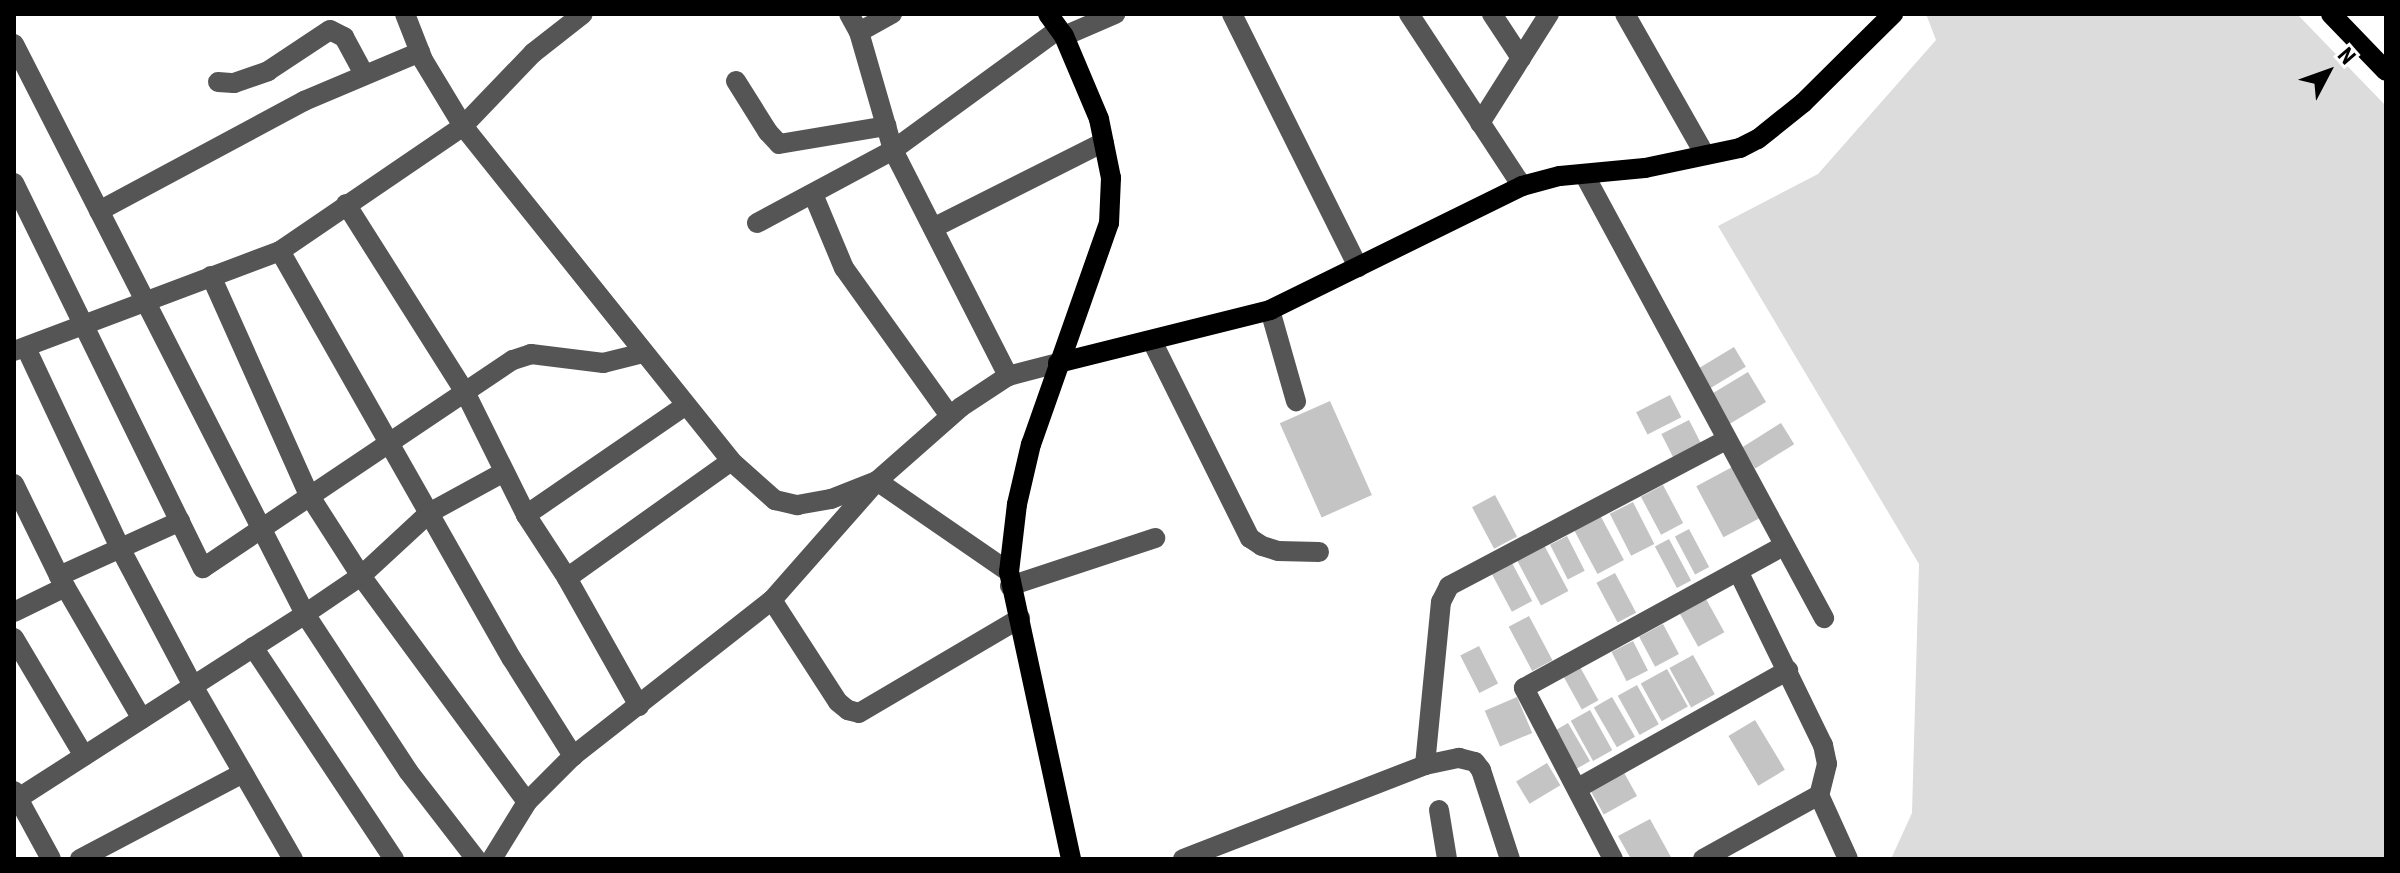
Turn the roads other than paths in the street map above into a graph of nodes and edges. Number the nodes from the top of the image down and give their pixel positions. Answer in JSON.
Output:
{"nodes":[{"id":1,"x":405,"y":14,"type":"edge"},
{"id":2,"x":583,"y":14,"type":"edge"},
{"id":3,"x":892,"y":14,"type":"edge"},
{"id":4,"x":1115,"y":14,"type":"edge"},
{"id":5,"x":1232,"y":14,"type":"edge"},
{"id":6,"x":1409,"y":14,"type":"edge"},
{"id":7,"x":1492,"y":14,"type":"edge"},
{"id":8,"x":1549,"y":14,"type":"edge"},
{"id":9,"x":1625,"y":14,"type":"edge"},
{"id":10,"x":1893,"y":14,"type":"edge"},
{"id":11,"x":2331,"y":14,"type":"edge"},
{"id":12,"x":854,"y":23,"type":"edge"},
{"id":13,"x":1057,"y":26,"type":"edge"},
{"id":14,"x":14,"y":44,"type":"edge"},
{"id":15,"x":420,"y":52,"type":"junction"},
{"id":16,"x":1521,"y":58,"type":"junction"},
{"id":17,"x":2386,"y":71,"type":"edge"},
{"id":18,"x":364,"y":74,"type":"junction"},
{"id":19,"x":736,"y":81,"type":"dead end"},
{"id":20,"x":218,"y":82,"type":"dead end"},
{"id":21,"x":1480,"y":123,"type":"junction"},
{"id":22,"x":463,"y":126,"type":"junction"},
{"id":23,"x":886,"y":126,"type":"junction"},
{"id":24,"x":1104,"y":142,"type":"junction"},
{"id":25,"x":893,"y":150,"type":"junction"},
{"id":26,"x":1705,"y":155,"type":"junction"},
{"id":27,"x":1584,"y":174,"type":"junction"},
{"id":28,"x":14,"y":183,"type":"edge"},
{"id":29,"x":1522,"y":186,"type":"junction"},
{"id":30,"x":813,"y":194,"type":"junction"},
{"id":31,"x":346,"y":204,"type":"junction"},
{"id":32,"x":99,"y":211,"type":"junction"},
{"id":33,"x":757,"y":223,"type":"dead end"},
{"id":34,"x":933,"y":228,"type":"junction"},
{"id":35,"x":280,"y":251,"type":"junction"},
{"id":36,"x":1358,"y":267,"type":"junction"},
{"id":37,"x":211,"y":276,"type":"junction"},
{"id":38,"x":144,"y":301,"type":"junction"},
{"id":39,"x":1270,"y":310,"type":"junction"},
{"id":40,"x":83,"y":323,"type":"junction"},
{"id":41,"x":1152,"y":341,"type":"junction"},
{"id":42,"x":18,"y":348,"type":"edge"},
{"id":43,"x":643,"y":353,"type":"junction"},
{"id":44,"x":1058,"y":363,"type":"junction"},
{"id":45,"x":1008,"y":376,"type":"junction"},
{"id":46,"x":466,"y":394,"type":"junction"},
{"id":47,"x":1296,"y":401,"type":"dead end"},
{"id":48,"x":686,"y":405,"type":"junction"},
{"id":49,"x":950,"y":416,"type":"junction"},
{"id":50,"x":1726,"y":440,"type":"junction"},
{"id":51,"x":390,"y":442,"type":"junction"},
{"id":52,"x":731,"y":461,"type":"junction"},
{"id":53,"x":504,"y":472,"type":"junction"},
{"id":54,"x":877,"y":481,"type":"junction"},
{"id":55,"x":14,"y":484,"type":"edge"},
{"id":56,"x":309,"y":495,"type":"junction"},
{"id":57,"x":429,"y":513,"type":"junction"},
{"id":58,"x":526,"y":515,"type":"junction"},
{"id":59,"x":180,"y":521,"type":"junction"},
{"id":60,"x":259,"y":528,"type":"junction"},
{"id":61,"x":1155,"y":538,"type":"dead end"},
{"id":62,"x":1783,"y":546,"type":"junction"},
{"id":63,"x":120,"y":548,"type":"junction"},
{"id":64,"x":1319,"y":552,"type":"dead end"},
{"id":65,"x":1738,"y":571,"type":"junction"},
{"id":66,"x":361,"y":576,"type":"junction"},
{"id":67,"x":567,"y":578,"type":"junction"},
{"id":68,"x":1009,"y":579,"type":"junction"},
{"id":69,"x":62,"y":582,"type":"junction"},
{"id":70,"x":772,"y":600,"type":"junction"},
{"id":71,"x":14,"y":612,"type":"edge"},
{"id":72,"x":305,"y":614,"type":"junction"},
{"id":73,"x":1020,"y":618,"type":"junction"},
{"id":74,"x":1824,"y":618,"type":"dead end"},
{"id":75,"x":14,"y":638,"type":"edge"},
{"id":76,"x":253,"y":647,"type":"junction"},
{"id":77,"x":1788,"y":670,"type":"junction"},
{"id":78,"x":193,"y":686,"type":"junction"},
{"id":79,"x":639,"y":706,"type":"junction"},
{"id":80,"x":142,"y":719,"type":"junction"},
{"id":81,"x":84,"y":756,"type":"junction"},
{"id":82,"x":573,"y":756,"type":"junction"},
{"id":83,"x":1425,"y":765,"type":"junction"},
{"id":84,"x":243,"y":773,"type":"junction"},
{"id":85,"x":1578,"y":788,"type":"junction"},
{"id":86,"x":1819,"y":795,"type":"junction"},
{"id":87,"x":15,"y":797,"type":"edge"},
{"id":88,"x":527,"y":802,"type":"junction"},
{"id":89,"x":1439,"y":810,"type":"dead end"},
{"id":90,"x":285,"y":856,"type":"edge"},
{"id":91,"x":51,"y":859,"type":"edge"},
{"id":92,"x":80,"y":859,"type":"edge"},
{"id":93,"x":394,"y":859,"type":"edge"},
{"id":94,"x":476,"y":859,"type":"edge"},
{"id":95,"x":492,"y":859,"type":"edge"},
{"id":96,"x":1071,"y":859,"type":"edge"},
{"id":97,"x":1183,"y":859,"type":"edge"},
{"id":98,"x":1447,"y":859,"type":"edge"},
{"id":99,"x":1510,"y":859,"type":"edge"},
{"id":100,"x":1613,"y":859,"type":"edge"},
{"id":101,"x":1703,"y":859,"type":"edge"},
{"id":102,"x":1848,"y":859,"type":"edge"}],
"edges":[{"from":1,"to":15,"type":"street"},
{"from":2,"to":22,"type":"street"},
{"from":3,"to":12,"type":"street"},
{"from":4,"to":13,"type":"street"},
{"from":5,"to":36,"type":"street"},
{"from":6,"to":21,"type":"street"},
{"from":7,"to":16,"type":"street"},
{"from":8,"to":16,"type":"street"},
{"from":9,"to":26,"type":"street"},
{"from":10,"to":26,"type":"main road"},
{"from":11,"to":17,"type":"main road"},
{"from":12,"to":23,"type":"street"},
{"from":13,"to":24,"type":"main road"},
{"from":13,"to":25,"type":"street"},
{"from":14,"to":32,"type":"street"},
{"from":15,"to":18,"type":"street"},
{"from":15,"to":22,"type":"street"},
{"from":16,"to":21,"type":"street"},
{"from":18,"to":20,"type":"street"},
{"from":18,"to":32,"type":"street"},
{"from":19,"to":23,"type":"street"},
{"from":21,"to":29,"type":"street"},
{"from":22,"to":31,"type":"street"},
{"from":22,"to":43,"type":"street"},
{"from":23,"to":25,"type":"street"},
{"from":24,"to":34,"type":"street"},
{"from":24,"to":44,"type":"main road"},
{"from":25,"to":30,"type":"street"},
{"from":25,"to":34,"type":"street"},
{"from":26,"to":27,"type":"main road"},
{"from":27,"to":29,"type":"main road"},
{"from":27,"to":50,"type":"street"},
{"from":28,"to":40,"type":"street"},
{"from":29,"to":36,"type":"main road"},
{"from":30,"to":33,"type":"street"},
{"from":30,"to":49,"type":"street"},
{"from":31,"to":35,"type":"street"},
{"from":31,"to":46,"type":"street"},
{"from":32,"to":38,"type":"street"},
{"from":34,"to":45,"type":"street"},
{"from":35,"to":37,"type":"street"},
{"from":35,"to":51,"type":"street"},
{"from":36,"to":39,"type":"main road"},
{"from":37,"to":38,"type":"street"},
{"from":37,"to":56,"type":"street"},
{"from":38,"to":40,"type":"street"},
{"from":38,"to":60,"type":"street"},
{"from":39,"to":41,"type":"main road"},
{"from":39,"to":47,"type":"street"},
{"from":40,"to":42,"type":"street"},
{"from":40,"to":59,"type":"street"},
{"from":41,"to":44,"type":"main road"},
{"from":41,"to":64,"type":"street"},
{"from":42,"to":63,"type":"street"},
{"from":43,"to":46,"type":"street"},
{"from":43,"to":48,"type":"street"},
{"from":44,"to":45,"type":"street"},
{"from":44,"to":68,"type":"main road"},
{"from":45,"to":49,"type":"street"},
{"from":46,"to":51,"type":"street"},
{"from":46,"to":53,"type":"street"},
{"from":48,"to":52,"type":"street"},
{"from":48,"to":58,"type":"street"},
{"from":49,"to":54,"type":"street"},
{"from":50,"to":62,"type":"street"},
{"from":50,"to":83,"type":"street"},
{"from":51,"to":56,"type":"street"},
{"from":51,"to":57,"type":"street"},
{"from":52,"to":54,"type":"street"},
{"from":52,"to":67,"type":"street"},
{"from":53,"to":57,"type":"street"},
{"from":53,"to":58,"type":"street"},
{"from":54,"to":68,"type":"street"},
{"from":54,"to":70,"type":"street"},
{"from":55,"to":69,"type":"street"},
{"from":56,"to":60,"type":"street"},
{"from":56,"to":66,"type":"street"},
{"from":57,"to":66,"type":"street"},
{"from":57,"to":82,"type":"street"},
{"from":58,"to":67,"type":"street"},
{"from":59,"to":60,"type":"street"},
{"from":59,"to":63,"type":"street"},
{"from":60,"to":72,"type":"street"},
{"from":61,"to":68,"type":"street"},
{"from":62,"to":65,"type":"street"},
{"from":62,"to":74,"type":"street"},
{"from":63,"to":69,"type":"street"},
{"from":63,"to":78,"type":"street"},
{"from":65,"to":77,"type":"street"},
{"from":65,"to":85,"type":"street"},
{"from":66,"to":72,"type":"street"},
{"from":66,"to":88,"type":"street"},
{"from":67,"to":79,"type":"street"},
{"from":68,"to":73,"type":"main road"},
{"from":69,"to":71,"type":"street"},
{"from":69,"to":80,"type":"street"},
{"from":70,"to":73,"type":"street"},
{"from":70,"to":79,"type":"street"},
{"from":72,"to":76,"type":"street"},
{"from":72,"to":94,"type":"street"},
{"from":73,"to":96,"type":"main road"},
{"from":75,"to":81,"type":"street"},
{"from":76,"to":78,"type":"street"},
{"from":76,"to":93,"type":"street"},
{"from":77,"to":85,"type":"street"},
{"from":77,"to":86,"type":"street"},
{"from":78,"to":80,"type":"street"},
{"from":78,"to":84,"type":"street"},
{"from":79,"to":82,"type":"street"},
{"from":80,"to":81,"type":"street"},
{"from":81,"to":87,"type":"street"},
{"from":82,"to":88,"type":"street"},
{"from":83,"to":97,"type":"street"},
{"from":83,"to":99,"type":"street"},
{"from":84,"to":90,"type":"street"},
{"from":84,"to":92,"type":"street"},
{"from":85,"to":100,"type":"street"},
{"from":86,"to":101,"type":"street"},
{"from":86,"to":102,"type":"street"},
{"from":87,"to":91,"type":"street"},
{"from":88,"to":95,"type":"street"},
{"from":89,"to":98,"type":"street"}]}
